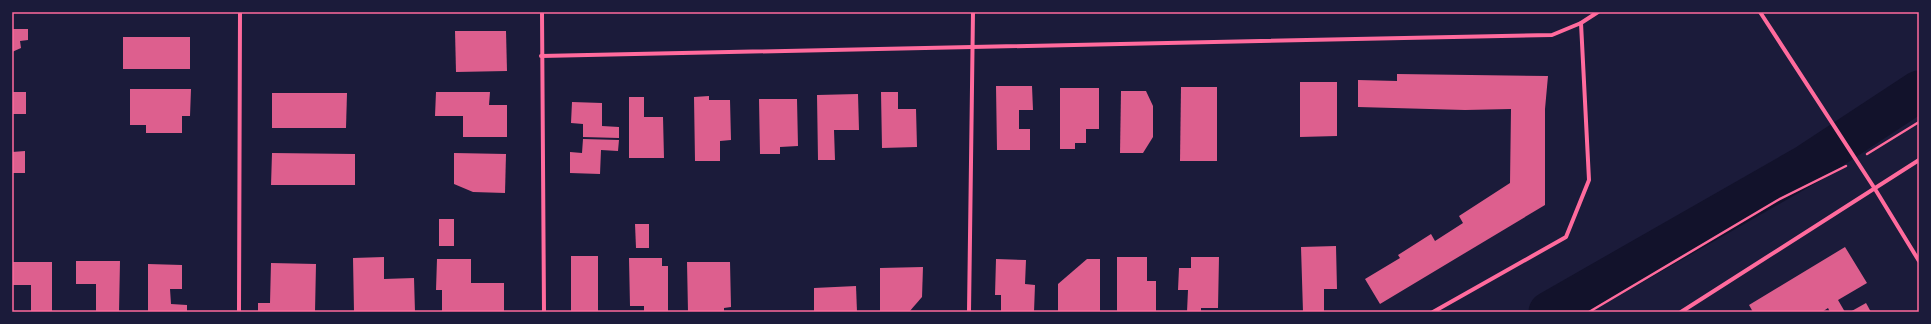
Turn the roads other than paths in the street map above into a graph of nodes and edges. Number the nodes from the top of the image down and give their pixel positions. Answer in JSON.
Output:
{"nodes":[{"id":1,"x":240,"y":12,"type":"edge"},
{"id":2,"x":542,"y":12,"type":"edge"},
{"id":3,"x":973,"y":12,"type":"edge"},
{"id":4,"x":1598,"y":12,"type":"edge"},
{"id":5,"x":1760,"y":12,"type":"edge"},
{"id":6,"x":1581,"y":23,"type":"junction"},
{"id":7,"x":974,"y":46,"type":"junction"},
{"id":8,"x":541,"y":56,"type":"junction"},
{"id":9,"x":1919,"y":160,"type":"edge"},
{"id":10,"x":1875,"y":189,"type":"junction"},
{"id":11,"x":1919,"y":261,"type":"edge"},
{"id":12,"x":239,"y":312,"type":"edge"},
{"id":13,"x":544,"y":312,"type":"edge"},
{"id":14,"x":969,"y":312,"type":"edge"},
{"id":15,"x":1433,"y":312,"type":"edge"},
{"id":16,"x":1681,"y":312,"type":"edge"}],
"edges":[{"from":1,"to":12,"type":"street"},
{"from":2,"to":8,"type":"street"},
{"from":3,"to":7,"type":"street"},
{"from":4,"to":6,"type":"street"},
{"from":5,"to":10,"type":"street"},
{"from":6,"to":7,"type":"street"},
{"from":6,"to":15,"type":"street"},
{"from":7,"to":8,"type":"street"},
{"from":7,"to":14,"type":"street"},
{"from":8,"to":13,"type":"street"},
{"from":9,"to":10,"type":"street"},
{"from":10,"to":11,"type":"street"},
{"from":10,"to":16,"type":"street"}]}
